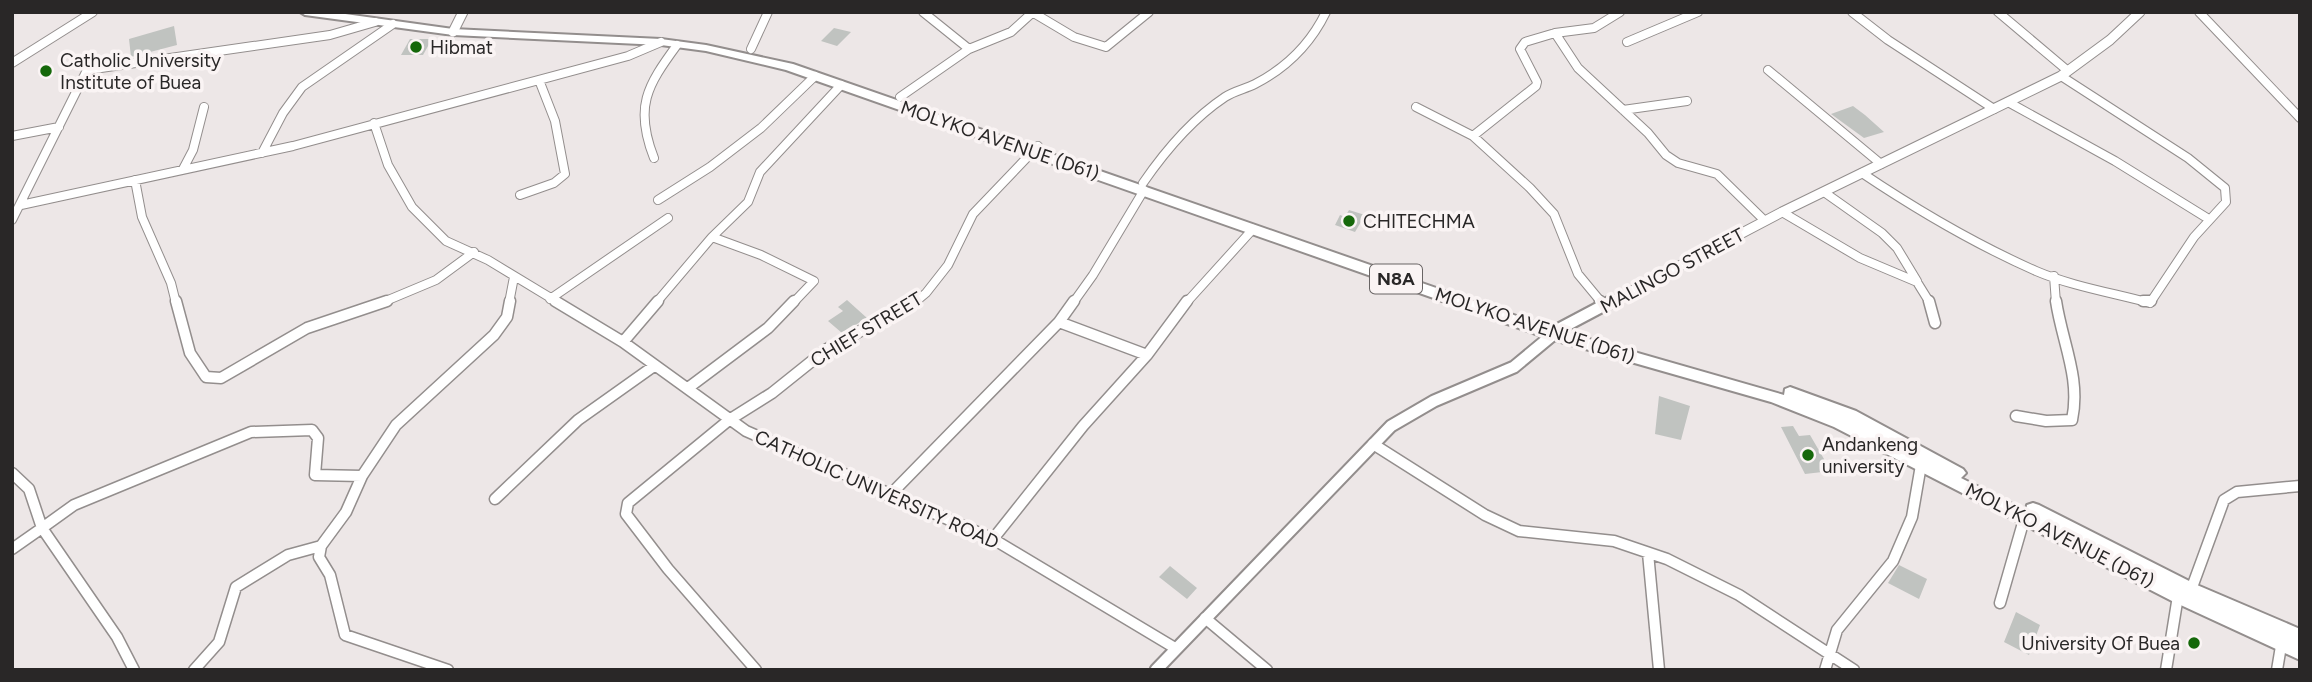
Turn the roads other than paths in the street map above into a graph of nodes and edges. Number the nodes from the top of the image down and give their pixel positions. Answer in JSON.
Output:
{"nodes":[{"id":1,"x":93,"y":12,"type":"edge"},
{"id":2,"x":305,"y":12,"type":"edge"},
{"id":3,"x":355,"y":12,"type":"edge"},
{"id":4,"x":768,"y":12,"type":"edge"},
{"id":5,"x":923,"y":12,"type":"edge"},
{"id":6,"x":1032,"y":12,"type":"edge"},
{"id":7,"x":1149,"y":12,"type":"edge"},
{"id":8,"x":1326,"y":12,"type":"edge"},
{"id":9,"x":1620,"y":12,"type":"edge"},
{"id":10,"x":1698,"y":12,"type":"edge"},
{"id":11,"x":1852,"y":12,"type":"edge"},
{"id":12,"x":1998,"y":12,"type":"edge"},
{"id":13,"x":2140,"y":12,"type":"edge"},
{"id":14,"x":2199,"y":12,"type":"edge"},
{"id":15,"x":374,"y":22,"type":"junction"},
{"id":16,"x":458,"y":23,"type":"edge"},
{"id":17,"x":393,"y":24,"type":"junction"},
{"id":18,"x":1555,"y":33,"type":"junction"},
{"id":19,"x":1627,"y":42,"type":"dead end"},
{"id":20,"x":661,"y":43,"type":"junction"},
{"id":21,"x":677,"y":45,"type":"junction"},
{"id":22,"x":751,"y":49,"type":"junction"},
{"id":23,"x":969,"y":50,"type":"junction"},
{"id":24,"x":12,"y":64,"type":"edge"},
{"id":25,"x":1768,"y":70,"type":"dead end"},
{"id":26,"x":2065,"y":73,"type":"junction"},
{"id":27,"x":815,"y":76,"type":"junction"},
{"id":28,"x":539,"y":80,"type":"junction"},
{"id":29,"x":841,"y":85,"type":"junction"},
{"id":30,"x":900,"y":97,"type":"junction"},
{"id":31,"x":1687,"y":101,"type":"dead end"},
{"id":32,"x":2008,"y":102,"type":"junction"},
{"id":33,"x":204,"y":107,"type":"dead end"},
{"id":34,"x":1416,"y":107,"type":"dead end"},
{"id":35,"x":1994,"y":109,"type":"junction"},
{"id":36,"x":1623,"y":110,"type":"junction"},
{"id":37,"x":2300,"y":118,"type":"edge"},
{"id":38,"x":374,"y":123,"type":"junction"},
{"id":39,"x":60,"y":127,"type":"junction"},
{"id":40,"x":12,"y":136,"type":"edge"},
{"id":41,"x":1473,"y":136,"type":"junction"},
{"id":42,"x":1036,"y":149,"type":"junction"},
{"id":43,"x":261,"y":153,"type":"junction"},
{"id":44,"x":654,"y":158,"type":"dead end"},
{"id":45,"x":1881,"y":164,"type":"junction"},
{"id":46,"x":183,"y":169,"type":"junction"},
{"id":47,"x":1862,"y":173,"type":"junction"},
{"id":48,"x":135,"y":180,"type":"junction"},
{"id":49,"x":1144,"y":186,"type":"junction"},
{"id":50,"x":1824,"y":192,"type":"junction"},
{"id":51,"x":520,"y":195,"type":"dead end"},
{"id":52,"x":658,"y":201,"type":"dead end"},
{"id":53,"x":21,"y":205,"type":"junction"},
{"id":54,"x":1782,"y":212,"type":"junction"},
{"id":55,"x":668,"y":218,"type":"dead end"},
{"id":56,"x":2207,"y":218,"type":"junction"},
{"id":57,"x":12,"y":220,"type":"edge"},
{"id":58,"x":1765,"y":221,"type":"junction"},
{"id":59,"x":1253,"y":229,"type":"junction"},
{"id":60,"x":712,"y":237,"type":"junction"},
{"id":61,"x":474,"y":252,"type":"junction"},
{"id":62,"x":2054,"y":276,"type":"junction"},
{"id":63,"x":514,"y":277,"type":"junction"},
{"id":64,"x":1917,"y":282,"type":"junction"},
{"id":65,"x":550,"y":299,"type":"junction"},
{"id":66,"x":1604,"y":306,"type":"junction"},
{"id":67,"x":1059,"y":322,"type":"junction"},
{"id":68,"x":1935,"y":323,"type":"dead end"},
{"id":69,"x":1556,"y":331,"type":"junction"},
{"id":70,"x":623,"y":342,"type":"junction"},
{"id":71,"x":1147,"y":355,"type":"junction"},
{"id":72,"x":653,"y":366,"type":"junction"},
{"id":73,"x":688,"y":388,"type":"junction"},
{"id":74,"x":2016,"y":416,"type":"dead end"},
{"id":75,"x":729,"y":420,"type":"junction"},
{"id":76,"x":1373,"y":444,"type":"junction"},
{"id":77,"x":1921,"y":465,"type":"junction"},
{"id":78,"x":12,"y":472,"type":"edge"},
{"id":79,"x":362,"y":475,"type":"junction"},
{"id":80,"x":2300,"y":486,"type":"edge"},
{"id":81,"x":889,"y":496,"type":"junction"},
{"id":82,"x":495,"y":499,"type":"dead end"},
{"id":83,"x":2025,"y":516,"type":"junction"},
{"id":84,"x":42,"y":528,"type":"junction"},
{"id":85,"x":993,"y":539,"type":"junction"},
{"id":86,"x":321,"y":546,"type":"junction"},
{"id":87,"x":12,"y":549,"type":"edge"},
{"id":88,"x":1648,"y":553,"type":"junction"},
{"id":89,"x":2185,"y":593,"type":"junction"},
{"id":90,"x":2000,"y":603,"type":"dead end"},
{"id":91,"x":1205,"y":618,"type":"junction"},
{"id":92,"x":2282,"y":637,"type":"junction"},
{"id":93,"x":2300,"y":637,"type":"edge"},
{"id":94,"x":1175,"y":648,"type":"junction"},
{"id":95,"x":2300,"y":652,"type":"edge"},
{"id":96,"x":1830,"y":653,"type":"junction"},
{"id":97,"x":134,"y":670,"type":"edge"},
{"id":98,"x":194,"y":670,"type":"edge"},
{"id":99,"x":448,"y":670,"type":"edge"},
{"id":100,"x":756,"y":670,"type":"edge"},
{"id":101,"x":1156,"y":670,"type":"edge"},
{"id":102,"x":1267,"y":670,"type":"edge"},
{"id":103,"x":1659,"y":670,"type":"edge"},
{"id":104,"x":1825,"y":670,"type":"edge"},
{"id":105,"x":1854,"y":670,"type":"edge"},
{"id":106,"x":2166,"y":670,"type":"edge"},
{"id":107,"x":2277,"y":670,"type":"edge"}],
"edges":[{"from":1,"to":24,"type":"street"},
{"from":2,"to":15,"type":"highway","number":"N8A"},
{"from":3,"to":16,"type":"highway","number":"N8A"},
{"from":4,"to":22,"type":"street"},
{"from":5,"to":23,"type":"street"},
{"from":6,"to":7,"type":"street"},
{"from":6,"to":23,"type":"street"},
{"from":8,"to":49,"type":"street"},
{"from":9,"to":18,"type":"street"},
{"from":10,"to":19,"type":"street"},
{"from":11,"to":35,"type":"street"},
{"from":12,"to":26,"type":"street"},
{"from":13,"to":26,"type":"street","name":"MALINGO STREET"},
{"from":14,"to":37,"type":"street"},
{"from":15,"to":17,"type":"highway","number":"N8A"},
{"from":15,"to":39,"type":"street"},
{"from":16,"to":17,"type":"highway","number":"N8A"},
{"from":16,"to":20,"type":"highway","name":"MOLYKO AVENUE (D61)","number":"N8A"},
{"from":16,"to":22,"type":"highway","name":"MOLYKO AVENUE (D61)","number":"N8A"},
{"from":17,"to":43,"type":"street"},
{"from":18,"to":36,"type":"street"},
{"from":18,"to":41,"type":"street"},
{"from":20,"to":21,"type":"highway","name":"MOLYKO AVENUE (D61)","number":"N8A"},
{"from":20,"to":28,"type":"street"},
{"from":21,"to":27,"type":"highway","name":"MOLYKO AVENUE (D61)","number":"N8A"},
{"from":21,"to":44,"type":"street"},
{"from":22,"to":30,"type":"highway","name":"MOLYKO AVENUE (D61)","number":"N8A"},
{"from":23,"to":30,"type":"street"},
{"from":25,"to":45,"type":"street"},
{"from":26,"to":32,"type":"street","name":"MALINGO STREET"},
{"from":26,"to":56,"type":"street"},
{"from":27,"to":29,"type":"highway","name":"MOLYKO AVENUE (D61)","number":"N8A"},
{"from":27,"to":52,"type":"street"},
{"from":28,"to":38,"type":"street"},
{"from":28,"to":51,"type":"street"},
{"from":29,"to":42,"type":"highway","name":"MOLYKO AVENUE (D61)","number":"N8A"},
{"from":29,"to":60,"type":"street"},
{"from":30,"to":42,"type":"highway","name":"MOLYKO AVENUE (D61)","number":"N8A"},
{"from":31,"to":36,"type":"street"},
{"from":32,"to":35,"type":"street","name":"MALINGO STREET"},
{"from":32,"to":56,"type":"street"},
{"from":33,"to":46,"type":"street"},
{"from":34,"to":41,"type":"street"},
{"from":35,"to":45,"type":"street","name":"MALINGO STREET"},
{"from":36,"to":58,"type":"street"},
{"from":38,"to":43,"type":"street"},
{"from":38,"to":61,"type":"street","name":"CATHOLIC UNIVERSITY ROAD"},
{"from":39,"to":40,"type":"street"},
{"from":39,"to":53,"type":"street"},
{"from":41,"to":66,"type":"street"},
{"from":42,"to":49,"type":"highway","name":"MOLYKO AVENUE (D61)","number":"N8A"},
{"from":42,"to":75,"type":"street","name":"CHIEF STREET"},
{"from":43,"to":46,"type":"street"},
{"from":45,"to":47,"type":"street","name":"MALINGO STREET"},
{"from":46,"to":48,"type":"street"},
{"from":47,"to":50,"type":"street","name":"MALINGO STREET"},
{"from":47,"to":62,"type":"street"},
{"from":48,"to":53,"type":"street"},
{"from":48,"to":61,"type":"street"},
{"from":49,"to":59,"type":"highway","name":"MOLYKO AVENUE (D61)","number":"N8A"},
{"from":49,"to":67,"type":"street"},
{"from":49,"to":69,"type":"highway","name":"MOLYKO AVENUE (D61)","number":"N8A"},
{"from":50,"to":54,"type":"street","name":"MALINGO STREET"},
{"from":50,"to":64,"type":"street"},
{"from":53,"to":57,"type":"street"},
{"from":54,"to":58,"type":"street","name":"MALINGO STREET"},
{"from":54,"to":64,"type":"street"},
{"from":55,"to":65,"type":"street"},
{"from":56,"to":62,"type":"street"},
{"from":58,"to":66,"type":"street","name":"MALINGO STREET"},
{"from":59,"to":69,"type":"highway","name":"MOLYKO AVENUE (D61)","number":"N8A"},
{"from":59,"to":71,"type":"street"},
{"from":60,"to":70,"type":"street"},
{"from":60,"to":73,"type":"street"},
{"from":61,"to":63,"type":"street","name":"CATHOLIC UNIVERSITY ROAD"},
{"from":62,"to":74,"type":"street"},
{"from":63,"to":65,"type":"street","name":"CATHOLIC UNIVERSITY ROAD"},
{"from":63,"to":79,"type":"street"},
{"from":64,"to":68,"type":"street"},
{"from":65,"to":70,"type":"street","name":"CATHOLIC UNIVERSITY ROAD"},
{"from":66,"to":69,"type":"street","name":"MALINGO STREET"},
{"from":67,"to":71,"type":"street"},
{"from":67,"to":81,"type":"street"},
{"from":69,"to":76,"type":"street","name":"MALINGO STREET"},
{"from":69,"to":77,"type":"highway","name":"MOLYKO AVENUE (D61)","number":"N8A"},
{"from":69,"to":89,"type":"highway","name":"MOLYKO AVENUE (D61)","number":"N8A"},
{"from":70,"to":72,"type":"street","name":"CATHOLIC UNIVERSITY ROAD"},
{"from":71,"to":85,"type":"street"},
{"from":72,"to":73,"type":"street","name":"CATHOLIC UNIVERSITY ROAD"},
{"from":72,"to":82,"type":"street"},
{"from":73,"to":75,"type":"street","name":"CATHOLIC UNIVERSITY ROAD"},
{"from":75,"to":81,"type":"street","name":"CATHOLIC UNIVERSITY ROAD"},
{"from":75,"to":100,"type":"street","name":"CHIEF STREET"},
{"from":76,"to":88,"type":"street"},
{"from":76,"to":91,"type":"street","name":"MALINGO STREET"},
{"from":77,"to":83,"type":"highway","name":"MOLYKO AVENUE (D61)","number":"N8A"},
{"from":77,"to":96,"type":"street"},
{"from":78,"to":84,"type":"street"},
{"from":79,"to":84,"type":"street"},
{"from":79,"to":86,"type":"street"},
{"from":80,"to":89,"type":"street"},
{"from":81,"to":85,"type":"street","name":"CATHOLIC UNIVERSITY ROAD"},
{"from":83,"to":89,"type":"highway","name":"MOLYKO AVENUE (D61)","number":"N8A"},
{"from":83,"to":90,"type":"street"},
{"from":84,"to":87,"type":"street"},
{"from":84,"to":97,"type":"street"},
{"from":85,"to":94,"type":"street","name":"CATHOLIC UNIVERSITY ROAD"},
{"from":86,"to":98,"type":"street"},
{"from":86,"to":99,"type":"street"},
{"from":88,"to":96,"type":"street"},
{"from":88,"to":103,"type":"street"},
{"from":89,"to":92,"type":"highway","name":"MOLYKO AVENUE (D61)","number":"N8A"},
{"from":89,"to":106,"type":"street"},
{"from":91,"to":94,"type":"street","name":"MALINGO STREET"},
{"from":91,"to":102,"type":"street"},
{"from":92,"to":93,"type":"highway","name":"MOLYKO AVENUE (D61)","number":"N8A"},
{"from":92,"to":95,"type":"highway","name":"MOLYKO AVENUE (D61)","number":"N8A"},
{"from":92,"to":107,"type":"street"},
{"from":94,"to":101,"type":"street","name":"MALINGO STREET"},
{"from":96,"to":104,"type":"street"},
{"from":96,"to":105,"type":"street"}]}
